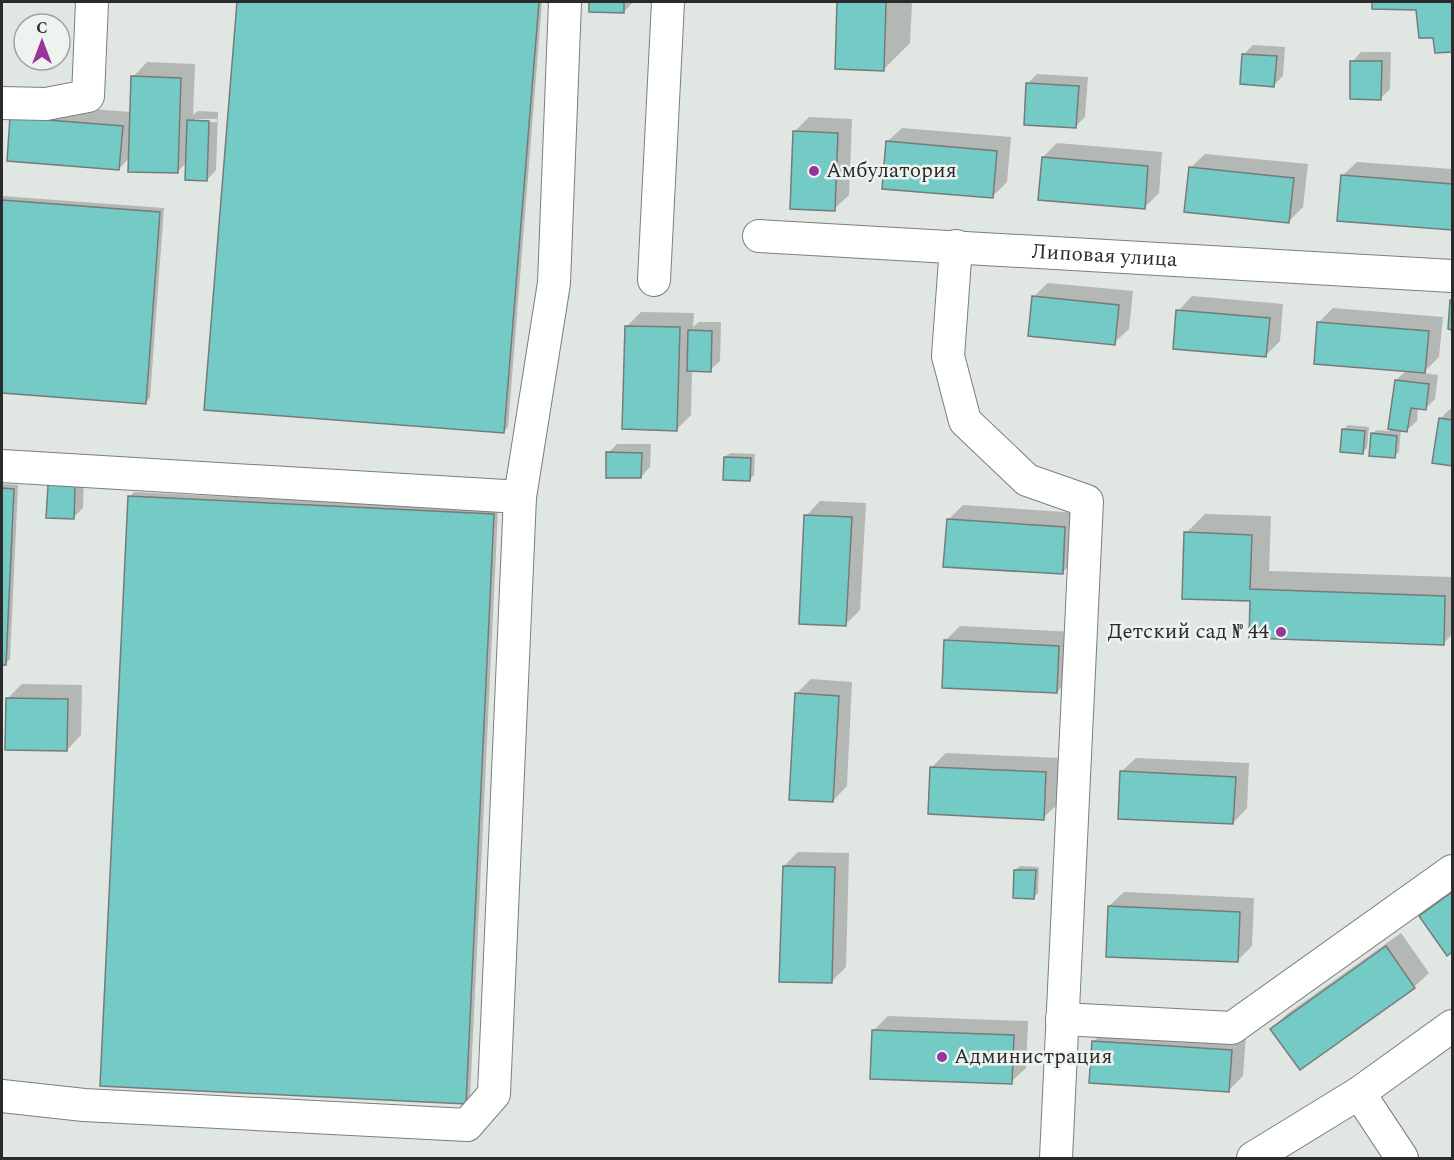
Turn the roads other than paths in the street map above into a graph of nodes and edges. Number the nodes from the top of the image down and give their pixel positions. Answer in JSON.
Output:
{"nodes":[{"id":1,"x":92,"y":2,"type":"edge"},
{"id":2,"x":565,"y":2,"type":"edge"},
{"id":3,"x":668,"y":2,"type":"edge"},
{"id":4,"x":2,"y":104,"type":"edge"},
{"id":5,"x":759,"y":236,"type":"dead end"},
{"id":6,"x":956,"y":246,"type":"junction"},
{"id":7,"x":1452,"y":276,"type":"edge"},
{"id":8,"x":654,"y":280,"type":"dead end"},
{"id":9,"x":2,"y":466,"type":"edge"},
{"id":10,"x":520,"y":497,"type":"junction"},
{"id":11,"x":1452,"y":871,"type":"edge"},
{"id":12,"x":1062,"y":1019,"type":"junction"},
{"id":13,"x":1452,"y":1026,"type":"edge"},
{"id":14,"x":1359,"y":1093,"type":"junction"},
{"id":15,"x":2,"y":1096,"type":"edge"},
{"id":16,"x":1056,"y":1158,"type":"edge"},
{"id":17,"x":1253,"y":1158,"type":"edge"},
{"id":18,"x":1402,"y":1158,"type":"edge"}],
"edges":[{"from":1,"to":4,"type":"street"},
{"from":2,"to":10,"type":"street"},
{"from":3,"to":8,"type":"street"},
{"from":5,"to":6,"type":"street","name":"Липовая улица"},
{"from":6,"to":7,"type":"street","name":"Липовая улица"},
{"from":6,"to":12,"type":"street"},
{"from":9,"to":10,"type":"street"},
{"from":10,"to":15,"type":"street"},
{"from":11,"to":12,"type":"street"},
{"from":12,"to":16,"type":"street"},
{"from":13,"to":14,"type":"street"},
{"from":14,"to":17,"type":"street"},
{"from":14,"to":18,"type":"street"}]}
